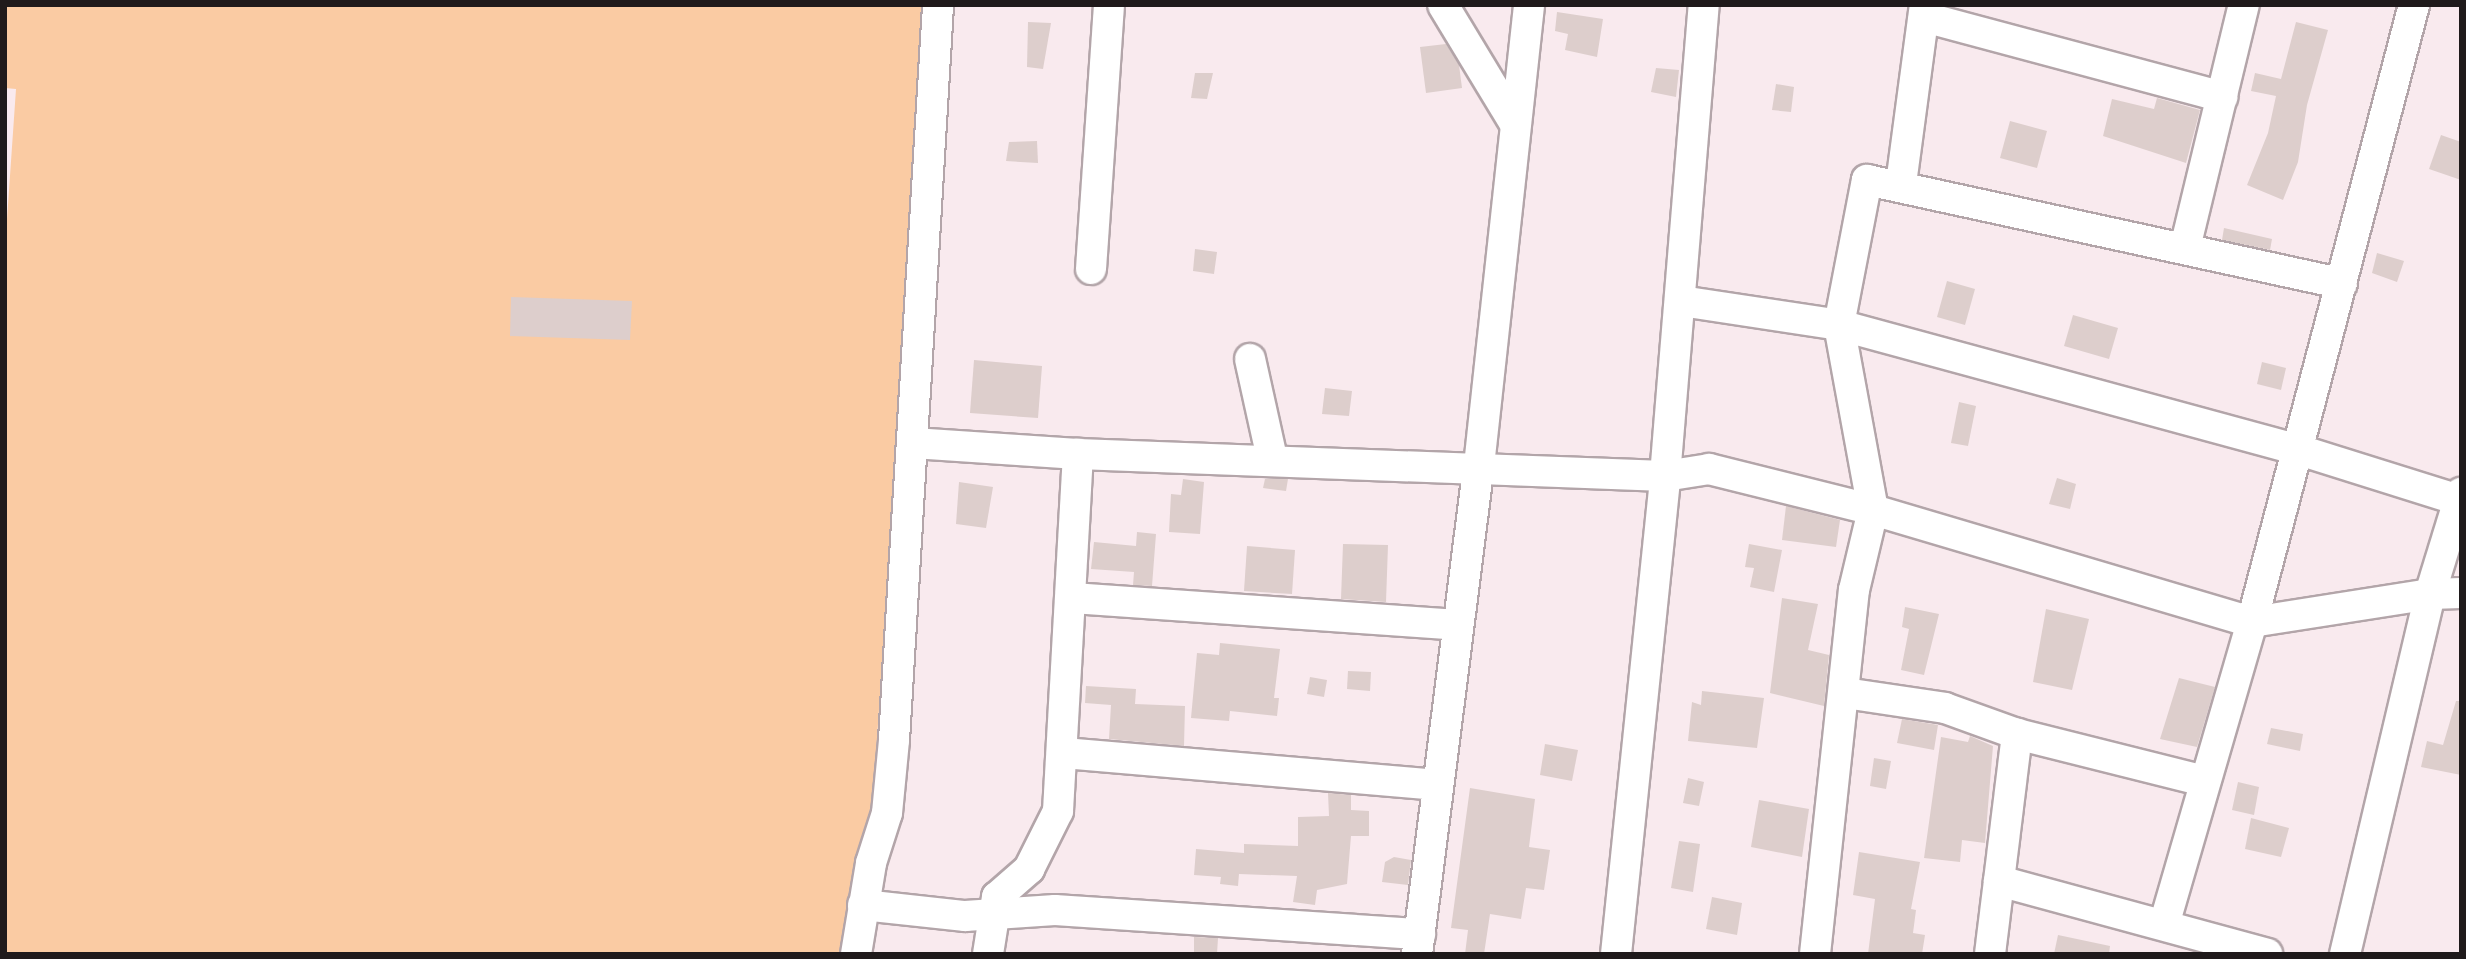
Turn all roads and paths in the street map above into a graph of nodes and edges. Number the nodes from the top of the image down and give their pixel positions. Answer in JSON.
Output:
{"nodes":[{"id":1,"x":938,"y":5,"type":"edge"},
{"id":2,"x":1109,"y":5,"type":"edge"},
{"id":3,"x":1443,"y":5,"type":"edge"},
{"id":4,"x":1529,"y":5,"type":"edge"},
{"id":5,"x":1704,"y":5,"type":"edge"},
{"id":6,"x":2244,"y":5,"type":"edge"},
{"id":7,"x":2414,"y":5,"type":"edge"},
{"id":8,"x":1925,"y":11,"type":"edge"},
{"id":9,"x":2222,"y":97,"type":"junction"},
{"id":10,"x":1515,"y":124,"type":"junction"},
{"id":11,"x":1901,"y":184,"type":"junction"},
{"id":12,"x":2185,"y":248,"type":"junction"},
{"id":13,"x":1091,"y":269,"type":"dead end"},
{"id":14,"x":2342,"y":284,"type":"junction"},
{"id":15,"x":1681,"y":301,"type":"junction"},
{"id":16,"x":1839,"y":325,"type":"junction"},
{"id":17,"x":1250,"y":359,"type":"dead end"},
{"id":18,"x":913,"y":443,"type":"junction"},
{"id":19,"x":2296,"y":449,"type":"junction"},
{"id":20,"x":1078,"y":454,"type":"junction"},
{"id":21,"x":1272,"y":458,"type":"junction"},
{"id":22,"x":1479,"y":466,"type":"junction"},
{"id":23,"x":1665,"y":477,"type":"junction"},
{"id":24,"x":2460,"y":497,"type":"edge"},
{"id":25,"x":1873,"y":510,"type":"junction"},
{"id":26,"x":2461,"y":593,"type":"edge"},
{"id":27,"x":2430,"y":594,"type":"junction"},
{"id":28,"x":1073,"y":598,"type":"junction"},
{"id":29,"x":2252,"y":622,"type":"junction"},
{"id":30,"x":1457,"y":625,"type":"junction"},
{"id":31,"x":1845,"y":693,"type":"junction"},
{"id":32,"x":2017,"y":734,"type":"junction"},
{"id":33,"x":1064,"y":753,"type":"junction"},
{"id":34,"x":2204,"y":781,"type":"junction"},
{"id":35,"x":1438,"y":785,"type":"junction"},
{"id":36,"x":1999,"y":881,"type":"junction"},
{"id":37,"x":863,"y":905,"type":"junction"},
{"id":38,"x":990,"y":917,"type":"junction"},
{"id":39,"x":2164,"y":925,"type":"junction"},
{"id":40,"x":1418,"y":944,"type":"edge"},
{"id":41,"x":1618,"y":953,"type":"edge"},
{"id":42,"x":856,"y":954,"type":"edge"},
{"id":43,"x":988,"y":954,"type":"edge"},
{"id":44,"x":1815,"y":954,"type":"edge"},
{"id":45,"x":1990,"y":954,"type":"edge"},
{"id":46,"x":2267,"y":954,"type":"edge"},
{"id":47,"x":2345,"y":954,"type":"edge"}],
"edges":[{"from":1,"to":18,"type":"street"},
{"from":2,"to":13,"type":"street"},
{"from":3,"to":10,"type":"street"},
{"from":4,"to":10,"type":"street"},
{"from":5,"to":15,"type":"street"},
{"from":6,"to":9,"type":"street"},
{"from":7,"to":14,"type":"street"},
{"from":8,"to":9,"type":"street"},
{"from":8,"to":11,"type":"street"},
{"from":9,"to":12,"type":"street"},
{"from":10,"to":22,"type":"street"},
{"from":11,"to":12,"type":"street"},
{"from":11,"to":16,"type":"street"},
{"from":12,"to":14,"type":"street"},
{"from":14,"to":19,"type":"street"},
{"from":15,"to":16,"type":"street"},
{"from":15,"to":23,"type":"street"},
{"from":16,"to":19,"type":"street"},
{"from":16,"to":25,"type":"street"},
{"from":17,"to":21,"type":"street"},
{"from":18,"to":20,"type":"street"},
{"from":18,"to":37,"type":"street"},
{"from":19,"to":24,"type":"street"},
{"from":19,"to":29,"type":"street"},
{"from":20,"to":21,"type":"street"},
{"from":20,"to":28,"type":"street"},
{"from":21,"to":22,"type":"street"},
{"from":22,"to":23,"type":"street"},
{"from":22,"to":30,"type":"street"},
{"from":23,"to":25,"type":"street"},
{"from":23,"to":41,"type":"street"},
{"from":24,"to":27,"type":"street"},
{"from":25,"to":29,"type":"street"},
{"from":25,"to":31,"type":"street"},
{"from":26,"to":27,"type":"street"},
{"from":27,"to":29,"type":"street"},
{"from":27,"to":47,"type":"street"},
{"from":28,"to":30,"type":"street"},
{"from":28,"to":33,"type":"street"},
{"from":29,"to":34,"type":"street"},
{"from":30,"to":35,"type":"street"},
{"from":31,"to":32,"type":"street"},
{"from":31,"to":44,"type":"street"},
{"from":32,"to":34,"type":"street"},
{"from":32,"to":36,"type":"street"},
{"from":33,"to":35,"type":"street"},
{"from":33,"to":38,"type":"street"},
{"from":34,"to":39,"type":"street"},
{"from":35,"to":40,"type":"street"},
{"from":36,"to":39,"type":"street"},
{"from":36,"to":45,"type":"street"},
{"from":37,"to":38,"type":"street"},
{"from":37,"to":42,"type":"street"},
{"from":38,"to":40,"type":"street"},
{"from":38,"to":43,"type":"street"},
{"from":39,"to":46,"type":"street"}]}
